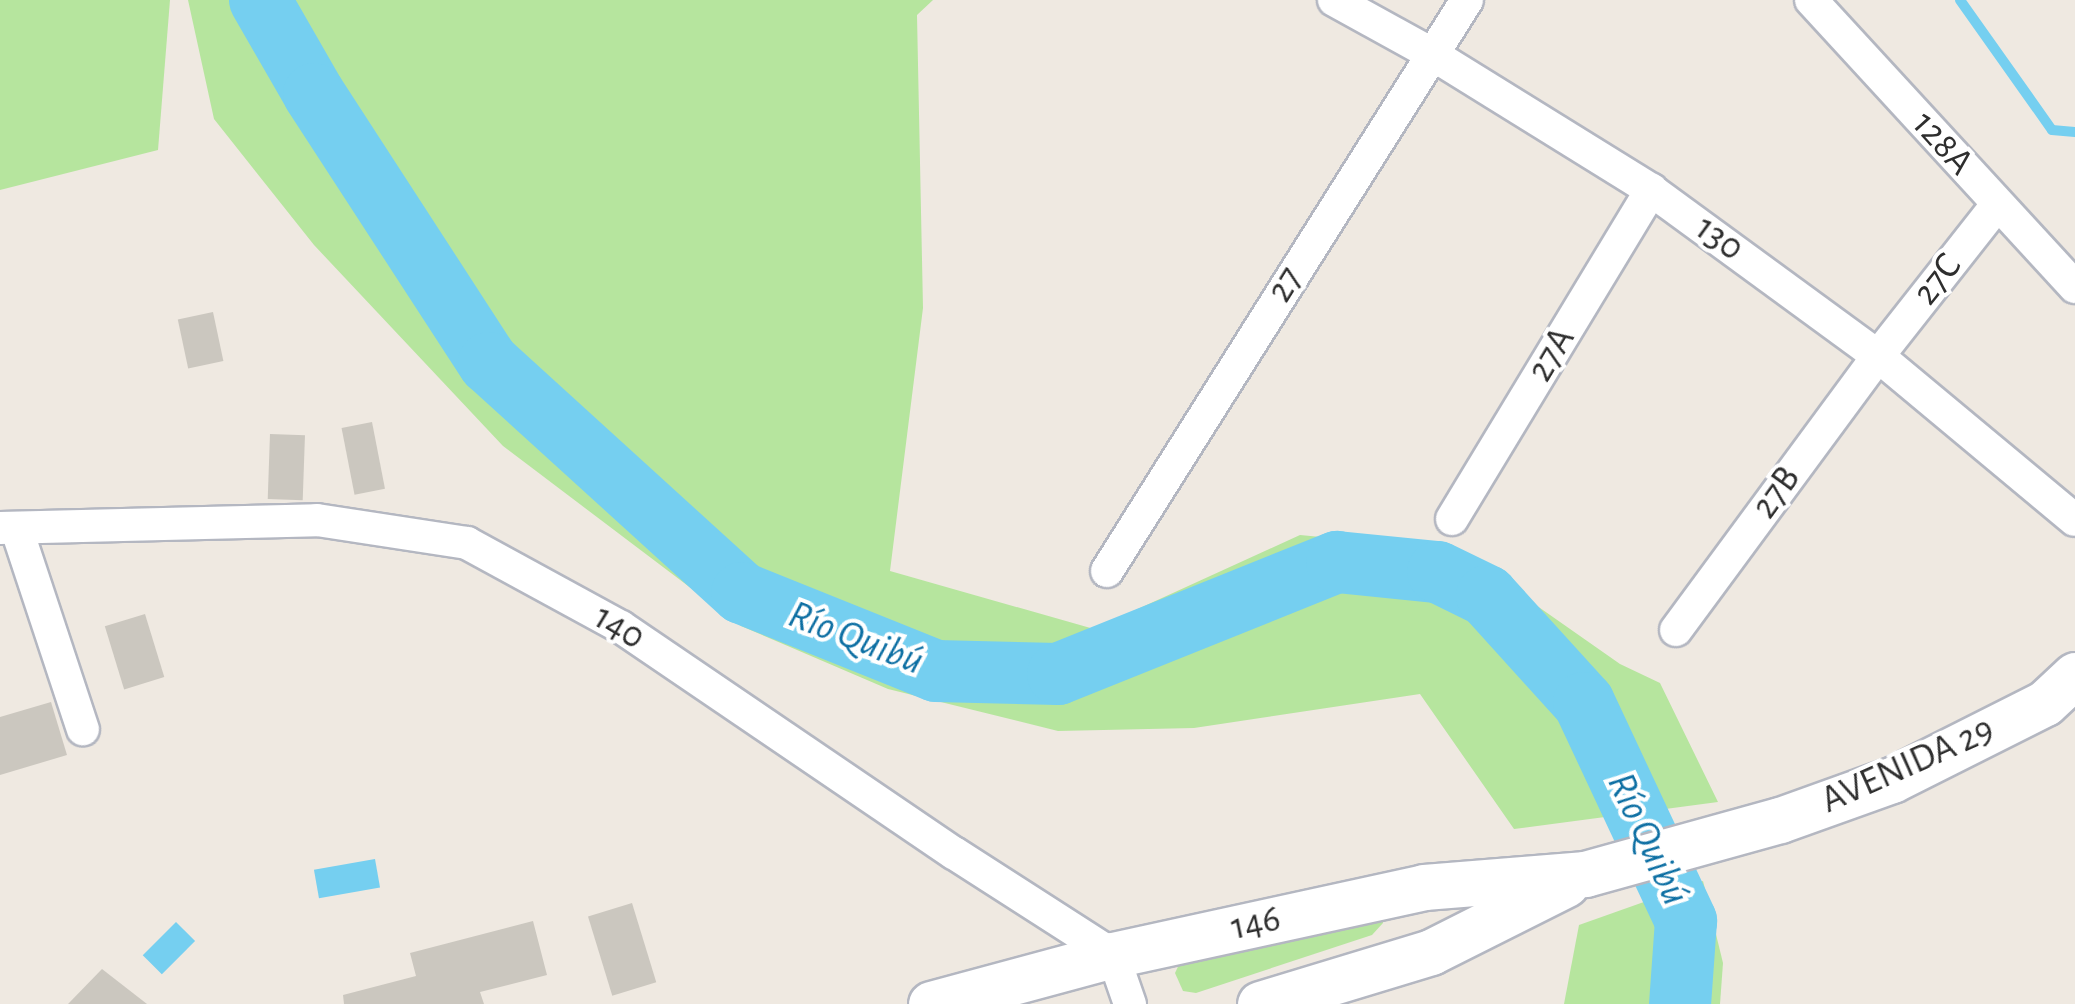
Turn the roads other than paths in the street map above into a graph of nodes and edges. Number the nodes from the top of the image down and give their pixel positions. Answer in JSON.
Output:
{"nodes":[{"id":1,"x":1334,"y":0,"type":"edge"},
{"id":2,"x":1467,"y":0,"type":"edge"},
{"id":3,"x":1811,"y":0,"type":"edge"},
{"id":4,"x":1432,"y":54,"type":"junction"},
{"id":5,"x":1651,"y":190,"type":"junction"},
{"id":6,"x":1998,"y":205,"type":"junction"},
{"id":7,"x":2075,"y":287,"type":"edge"},
{"id":8,"x":1878,"y":356,"type":"junction"},
{"id":9,"x":1452,"y":519,"type":"dead end"},
{"id":10,"x":2075,"y":520,"type":"edge"},
{"id":11,"x":8,"y":529,"type":"edge"},
{"id":12,"x":1107,"y":571,"type":"dead end"},
{"id":13,"x":1676,"y":630,"type":"dead end"},
{"id":14,"x":2075,"y":675,"type":"edge"},
{"id":15,"x":84,"y":729,"type":"dead end"},
{"id":16,"x":1728,"y":834,"type":"joint"},
{"id":17,"x":1585,"y":874,"type":"junction"},
{"id":18,"x":1113,"y":956,"type":"junction"},
{"id":19,"x":931,"y":1004,"type":"edge"},
{"id":20,"x":1130,"y":1004,"type":"edge"},
{"id":21,"x":1260,"y":1004,"type":"edge"}],
"edges":[{"from":1,"to":4,"type":"street","name":"130"},
{"from":2,"to":4,"type":"street","name":"27"},
{"from":3,"to":6,"type":"street","name":"128A"},
{"from":4,"to":5,"type":"street","name":"130"},
{"from":4,"to":12,"type":"street","name":"27"},
{"from":5,"to":8,"type":"street","name":"130"},
{"from":5,"to":9,"type":"street","name":"27A"},
{"from":6,"to":7,"type":"street","name":"128A"},
{"from":6,"to":8,"type":"street","name":"27C"},
{"from":8,"to":10,"type":"street","name":"130"},
{"from":8,"to":13,"type":"street","name":"27B"},
{"from":11,"to":15,"type":"street"},
{"from":11,"to":18,"type":"street","name":"140"},
{"from":14,"to":16,"type":"street","name":"AVENIDA 29"},
{"from":16,"to":17,"type":"street","name":"146"},
{"from":17,"to":18,"type":"street","name":"146"},
{"from":17,"to":21,"type":"street","name":"146"},
{"from":18,"to":19,"type":"street","name":"146"},
{"from":18,"to":20,"type":"street"}]}
